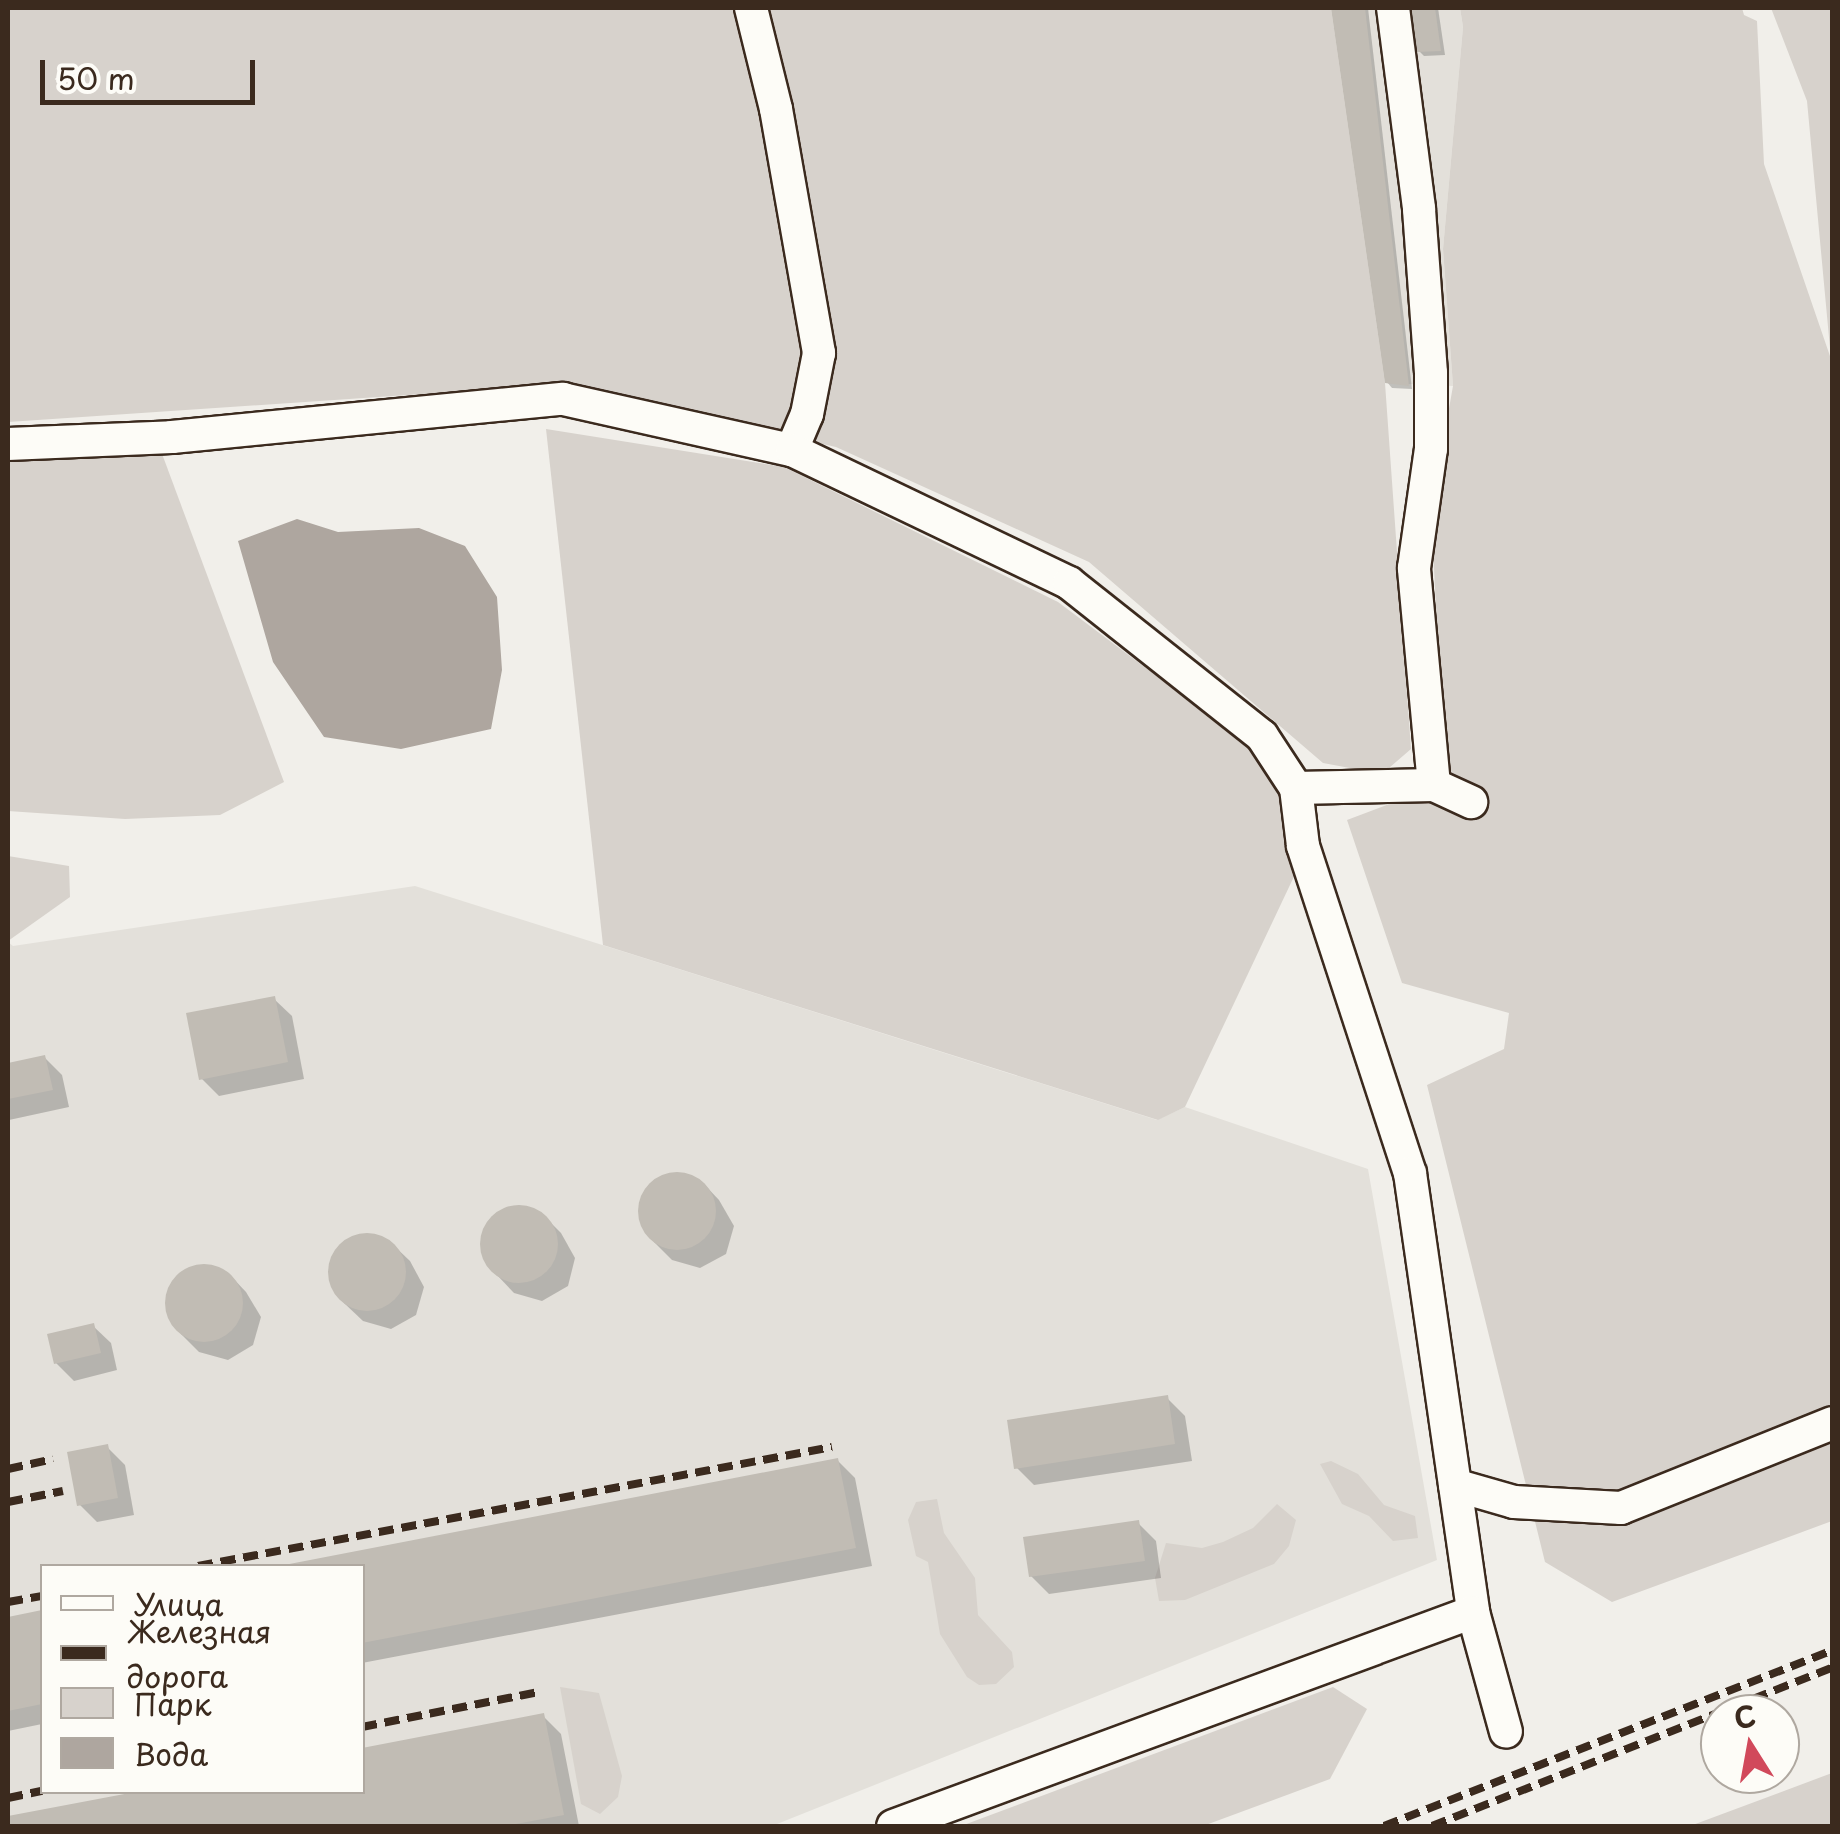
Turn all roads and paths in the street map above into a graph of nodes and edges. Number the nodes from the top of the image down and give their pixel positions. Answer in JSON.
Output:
{"nodes":[{"id":1,"x":751,"y":8,"type":"edge"},
{"id":2,"x":1393,"y":8,"type":"edge"},
{"id":3,"x":8,"y":444,"type":"edge"},
{"id":4,"x":792,"y":450,"type":"junction"},
{"id":5,"x":1434,"y":785,"type":"junction"},
{"id":6,"x":1296,"y":788,"type":"junction"},
{"id":7,"x":1471,"y":802,"type":"dead end"},
{"id":8,"x":1832,"y":1423,"type":"edge"},
{"id":9,"x":1455,"y":1485,"type":"junction"},
{"id":10,"x":1473,"y":1612,"type":"junction"},
{"id":11,"x":1506,"y":1732,"type":"dead end"},
{"id":12,"x":893,"y":1826,"type":"edge"}],
"edges":[{"from":1,"to":4,"type":"street"},
{"from":2,"to":5,"type":"street"},
{"from":3,"to":4,"type":"street"},
{"from":4,"to":6,"type":"street"},
{"from":5,"to":6,"type":"street"},
{"from":5,"to":7,"type":"street"},
{"from":6,"to":9,"type":"street"},
{"from":8,"to":9,"type":"street"},
{"from":9,"to":10,"type":"street"},
{"from":10,"to":11,"type":"street"},
{"from":10,"to":12,"type":"street"}]}
